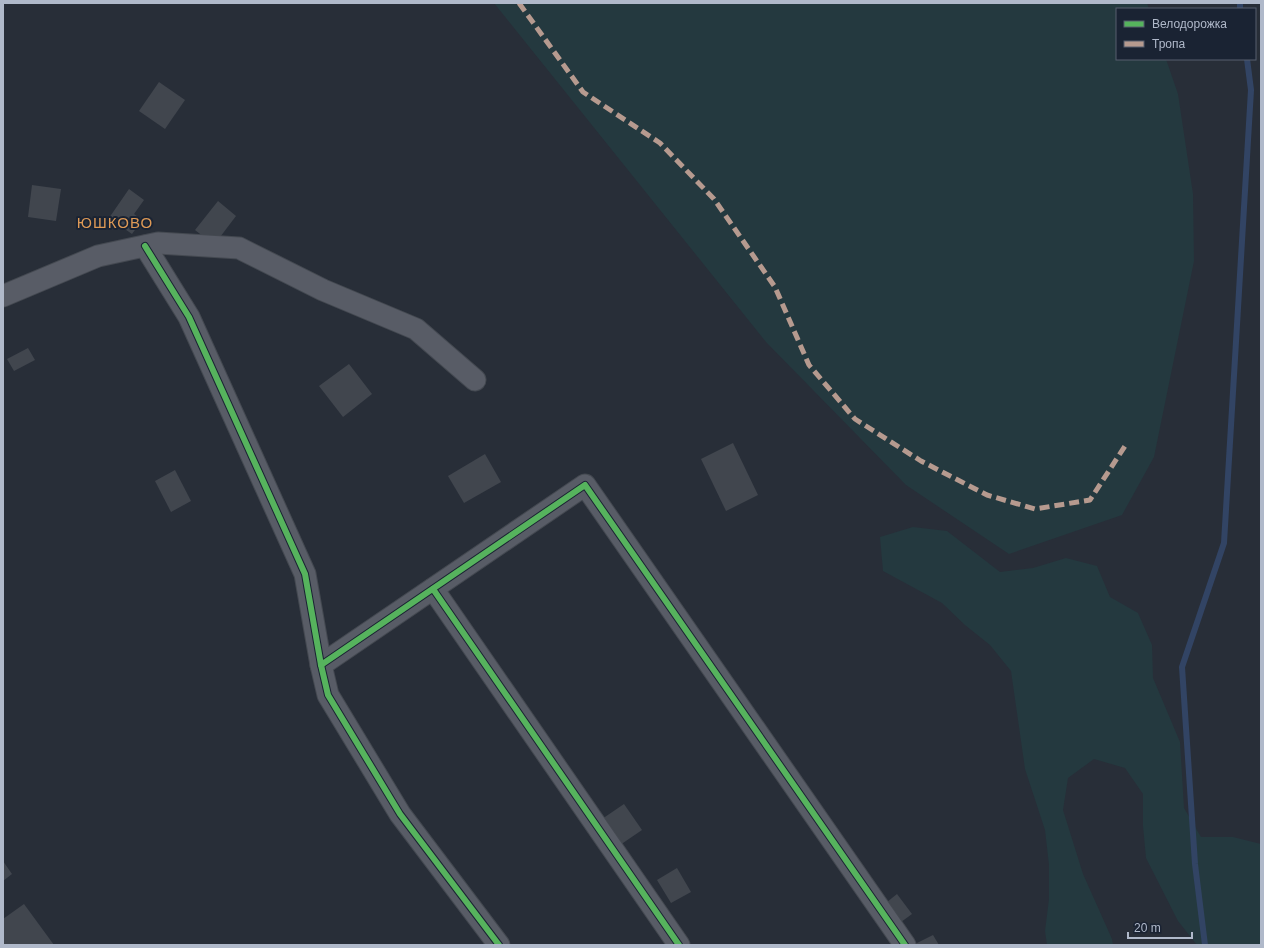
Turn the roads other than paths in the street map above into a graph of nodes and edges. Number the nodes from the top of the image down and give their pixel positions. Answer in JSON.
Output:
{"nodes":[{"id":1,"x":145,"y":246,"type":"junction"},
{"id":2,"x":3,"y":296,"type":"edge"},
{"id":3,"x":475,"y":380,"type":"dead end"},
{"id":4,"x":433,"y":589,"type":"junction"},
{"id":5,"x":321,"y":665,"type":"junction"},
{"id":6,"x":500,"y":945,"type":"edge"},
{"id":7,"x":679,"y":945,"type":"edge"},
{"id":8,"x":905,"y":945,"type":"edge"}],
"edges":[{"from":1,"to":2,"type":"street"},
{"from":1,"to":3,"type":"street"},
{"from":1,"to":5,"type":"street"},
{"from":4,"to":5,"type":"street"},
{"from":4,"to":7,"type":"street"},
{"from":4,"to":8,"type":"street"},
{"from":5,"to":6,"type":"street"}]}
